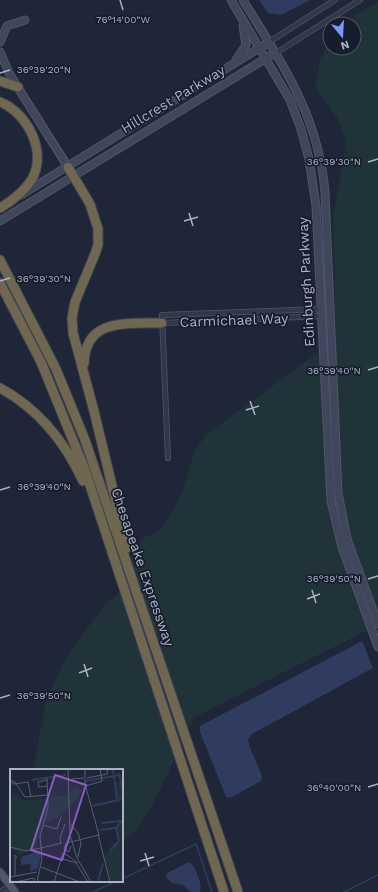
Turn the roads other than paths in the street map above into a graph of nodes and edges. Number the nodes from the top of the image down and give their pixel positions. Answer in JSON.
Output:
{"nodes":[{"id":1,"x":231,"y":0,"type":"edge"},
{"id":2,"x":243,"y":0,"type":"edge"},
{"id":3,"x":335,"y":0,"type":"edge"},
{"id":4,"x":360,"y":0,"type":"edge"},
{"id":5,"x":25,"y":20,"type":"dead end"},
{"id":6,"x":242,"y":20,"type":"junction"},
{"id":7,"x":0,"y":42,"type":"edge"},
{"id":8,"x":269,"y":42,"type":"junction"},
{"id":9,"x":260,"y":48,"type":"junction"},
{"id":10,"x":0,"y":52,"type":"edge"},
{"id":11,"x":276,"y":53,"type":"junction"},
{"id":12,"x":267,"y":58,"type":"junction"},
{"id":13,"x":226,"y":69,"type":"junction"},
{"id":14,"x":0,"y":81,"type":"edge"},
{"id":15,"x":18,"y":87,"type":"junction"},
{"id":16,"x":0,"y":102,"type":"edge"},
{"id":17,"x":68,"y":167,"type":"junction"},
{"id":18,"x":74,"y":176,"type":"junction"},
{"id":19,"x":14,"y":199,"type":"junction"},
{"id":20,"x":0,"y":208,"type":"edge"},
{"id":21,"x":0,"y":222,"type":"edge"},
{"id":22,"x":0,"y":260,"type":"edge"},
{"id":23,"x":0,"y":284,"type":"edge"},
{"id":24,"x":329,"y":312,"type":"junction"},
{"id":25,"x":321,"y":313,"type":"junction"},
{"id":26,"x":162,"y":319,"type":"junction"},
{"id":27,"x":84,"y":373,"type":"junction"},
{"id":28,"x":0,"y":388,"type":"edge"},
{"id":29,"x":168,"y":458,"type":"dead end"},
{"id":30,"x":113,"y":556,"type":"junction"},
{"id":31,"x":142,"y":608,"type":"junction"},
{"id":32,"x":378,"y":624,"type":"edge"},
{"id":33,"x":378,"y":647,"type":"edge"},
{"id":34,"x":0,"y":872,"type":"edge"},
{"id":35,"x":12,"y":889,"type":"edge"},
{"id":36,"x":0,"y":892,"type":"edge"},
{"id":37,"x":224,"y":892,"type":"edge"},
{"id":38,"x":238,"y":892,"type":"edge"}],
"edges":[{"from":1,"to":6,"type":"street","name":"Edinburgh Parkway"},
{"from":2,"to":8,"type":"street","name":"Edinburgh Parkway"},
{"from":3,"to":8,"type":"street","name":"Hillcrest Parkway"},
{"from":4,"to":11,"type":"street","name":"Hillcrest Parkway"},
{"from":5,"to":7,"type":"street"},
{"from":6,"to":9,"type":"street","name":"Edinburgh Parkway"},
{"from":6,"to":13,"type":"street"},
{"from":8,"to":9,"type":"street","name":"Hillcrest Parkway"},
{"from":8,"to":11,"type":"street","name":"Edinburgh Parkway"},
{"from":9,"to":12,"type":"street","name":"Edinburgh Parkway"},
{"from":9,"to":13,"type":"street","name":"Hillcrest Parkway"},
{"from":10,"to":15,"type":"street"},
{"from":11,"to":12,"type":"street","name":"Hillcrest Parkway"},
{"from":11,"to":24,"type":"street","name":"Edinburgh Parkway"},
{"from":12,"to":18,"type":"street","name":"Hillcrest Parkway"},
{"from":12,"to":25,"type":"street","name":"Edinburgh Parkway"},
{"from":13,"to":17,"type":"street","name":"Hillcrest Parkway"},
{"from":14,"to":15,"type":"highway"},
{"from":15,"to":17,"type":"street"},
{"from":16,"to":19,"type":"highway"},
{"from":17,"to":18,"type":"highway"},
{"from":17,"to":19,"type":"street","name":"Hillcrest Parkway"},
{"from":18,"to":21,"type":"street","name":"Hillcrest Parkway"},
{"from":18,"to":27,"type":"highway"},
{"from":19,"to":20,"type":"highway","name":"Hillcrest Parkway"},
{"from":22,"to":31,"type":"highway","name":"Chesapeake Expressway"},
{"from":23,"to":30,"type":"highway","name":"Chesapeake Expressway"},
{"from":24,"to":25,"type":"street","name":"Carmichael Way"},
{"from":24,"to":32,"type":"street","name":"Edinburgh Parkway"},
{"from":25,"to":26,"type":"street","name":"Carmichael Way"},
{"from":25,"to":26,"type":"street","name":"Carmichael Way"},
{"from":25,"to":33,"type":"street","name":"Edinburgh Parkway"},
{"from":26,"to":27,"type":"highway"},
{"from":26,"to":29,"type":"street"},
{"from":27,"to":31,"type":"highway"},
{"from":28,"to":30,"type":"highway"},
{"from":30,"to":37,"type":"highway","name":"Chesapeake Expressway"},
{"from":31,"to":38,"type":"highway","name":"Chesapeake Expressway"},
{"from":34,"to":35,"type":"main road"},
{"from":35,"to":36,"type":"street"}]}
